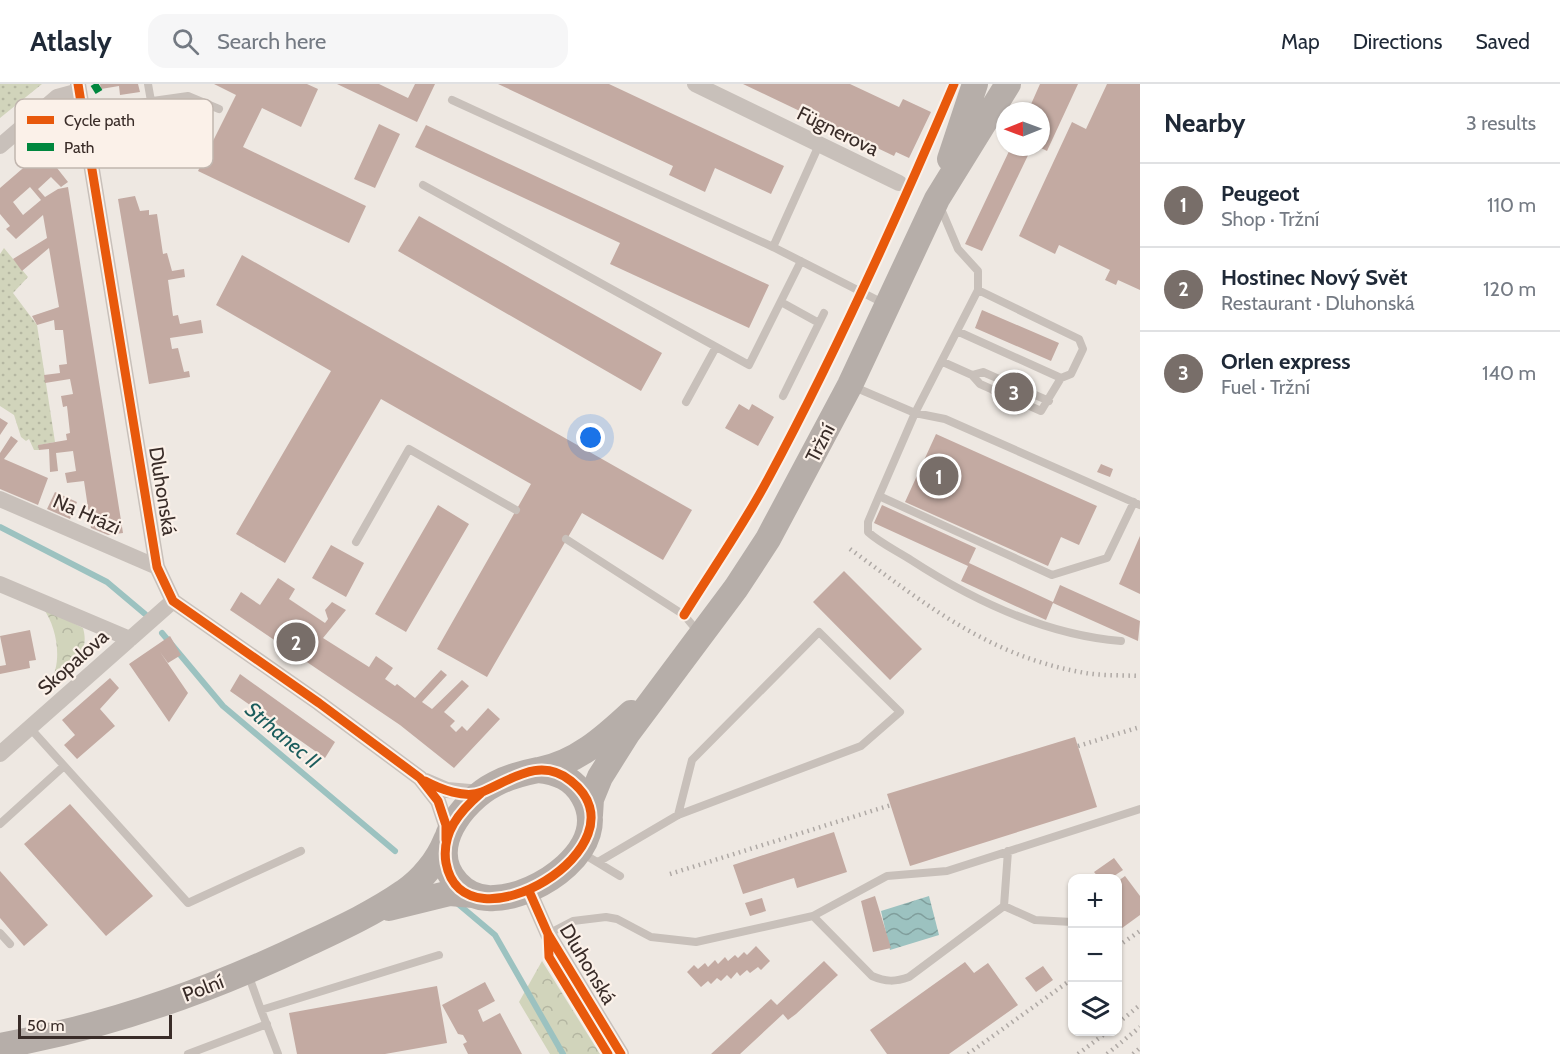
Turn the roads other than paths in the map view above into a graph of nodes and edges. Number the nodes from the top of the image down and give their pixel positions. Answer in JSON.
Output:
{"nodes":[{"id":1,"x":694,"y":84,"type":"edge"},
{"id":2,"x":975,"y":84,"type":"edge"},
{"id":3,"x":1008,"y":84,"type":"edge"},
{"id":4,"x":78,"y":88,"type":"edge"},
{"id":5,"x":55,"y":99,"type":"edge"},
{"id":6,"x":170,"y":99,"type":"edge"},
{"id":7,"x":195,"y":99,"type":"edge"},
{"id":8,"x":452,"y":100,"type":"dead end"},
{"id":9,"x":213,"y":106,"type":"edge"},
{"id":10,"x":219,"y":109,"type":"dead end"},
{"id":11,"x":15,"y":133,"type":"edge"},
{"id":12,"x":819,"y":145,"type":"junction"},
{"id":13,"x":0,"y":146,"type":"edge"},
{"id":14,"x":91,"y":168,"type":"edge"},
{"id":15,"x":899,"y":183,"type":"dead end"},
{"id":16,"x":423,"y":185,"type":"dead end"},
{"id":17,"x":937,"y":199,"type":"junction"},
{"id":18,"x":773,"y":247,"type":"junction"},
{"id":19,"x":801,"y":261,"type":"junction"},
{"id":20,"x":978,"y":290,"type":"junction"},
{"id":21,"x":781,"y":302,"type":"junction"},
{"id":22,"x":886,"y":305,"type":"junction"},
{"id":23,"x":824,"y":314,"type":"dead end"},
{"id":24,"x":819,"y":323,"type":"junction"},
{"id":25,"x":959,"y":332,"type":"junction"},
{"id":26,"x":716,"y":347,"type":"junction"},
{"id":27,"x":943,"y":362,"type":"junction"},
{"id":28,"x":1060,"y":378,"type":"junction"},
{"id":29,"x":850,"y":385,"type":"junction"},
{"id":30,"x":783,"y":396,"type":"dead end"},
{"id":31,"x":686,"y":402,"type":"dead end"},
{"id":32,"x":915,"y":413,"type":"junction"},
{"id":33,"x":879,"y":496,"type":"junction"},
{"id":34,"x":0,"y":499,"type":"edge"},
{"id":35,"x":1137,"y":503,"type":"edge"},
{"id":36,"x":516,"y":510,"type":"dead end"},
{"id":37,"x":566,"y":539,"type":"dead end"},
{"id":38,"x":356,"y":542,"type":"dead end"},
{"id":39,"x":157,"y":567,"type":"junction"},
{"id":40,"x":0,"y":584,"type":"edge"},
{"id":41,"x":174,"y":601,"type":"junction"},
{"id":42,"x":701,"y":635,"type":"junction"},
{"id":43,"x":130,"y":639,"type":"junction"},
{"id":44,"x":1120,"y":641,"type":"dead end"},
{"id":45,"x":674,"y":671,"type":"junction"},
{"id":46,"x":30,"y":728,"type":"junction"},
{"id":47,"x":0,"y":754,"type":"edge"},
{"id":48,"x":64,"y":766,"type":"junction"},
{"id":49,"x":538,"y":770,"type":"junction"},
{"id":50,"x":420,"y":778,"type":"junction"},
{"id":51,"x":481,"y":793,"type":"junction"},
{"id":52,"x":1140,"y":809,"type":"edge"},
{"id":53,"x":590,"y":815,"type":"junction"},
{"id":54,"x":678,"y":815,"type":"junction"},
{"id":55,"x":0,"y":824,"type":"edge"},
{"id":56,"x":446,"y":840,"type":"junction"},
{"id":57,"x":301,"y":851,"type":"dead end"},
{"id":58,"x":1008,"y":851,"type":"junction"},
{"id":59,"x":588,"y":856,"type":"junction"},
{"id":60,"x":620,"y":876,"type":"dead end"},
{"id":61,"x":529,"y":891,"type":"junction"},
{"id":62,"x":473,"y":895,"type":"junction"},
{"id":63,"x":1004,"y":906,"type":"junction"},
{"id":64,"x":363,"y":916,"type":"junction"},
{"id":65,"x":813,"y":916,"type":"junction"},
{"id":66,"x":1068,"y":922,"type":"edge"},
{"id":67,"x":0,"y":933,"type":"edge"},
{"id":68,"x":548,"y":934,"type":"junction"},
{"id":69,"x":0,"y":945,"type":"edge"},
{"id":70,"x":439,"y":955,"type":"dead end"},
{"id":71,"x":247,"y":971,"type":"junction"},
{"id":72,"x":261,"y":1010,"type":"junction"},
{"id":73,"x":267,"y":1024,"type":"junction"},
{"id":74,"x":0,"y":1046,"type":"edge"},
{"id":75,"x":188,"y":1054,"type":"edge"},
{"id":76,"x":279,"y":1054,"type":"edge"},
{"id":77,"x":621,"y":1054,"type":"edge"}],
"edges":[{"from":1,"to":12,"type":"street","name":"Fügnerova"},
{"from":2,"to":17,"type":"main road","name":"Tržní"},
{"from":3,"to":17,"type":"main road","name":"Tržní"},
{"from":4,"to":5,"type":"street"},
{"from":6,"to":7,"type":"lane"},
{"from":8,"to":18,"type":"lane"},
{"from":9,"to":10,"type":"lane"},
{"from":11,"to":13,"type":"street"},
{"from":12,"to":15,"type":"street","name":"Fügnerova"},
{"from":12,"to":18,"type":"lane"},
{"from":14,"to":39,"type":"street","name":"Dluhonská"},
{"from":16,"to":26,"type":"lane"},
{"from":17,"to":20,"type":"lane"},
{"from":17,"to":22,"type":"main road","name":"Tržní"},
{"from":18,"to":19,"type":"lane"},
{"from":19,"to":21,"type":"lane"},
{"from":19,"to":22,"type":"lane"},
{"from":20,"to":25,"type":"lane"},
{"from":20,"to":28,"type":"lane"},
{"from":21,"to":24,"type":"lane"},
{"from":21,"to":26,"type":"lane"},
{"from":22,"to":29,"type":"main road","name":"Tržní"},
{"from":23,"to":24,"type":"lane"},
{"from":24,"to":30,"type":"lane"},
{"from":25,"to":27,"type":"lane"},
{"from":25,"to":28,"type":"lane"},
{"from":26,"to":31,"type":"lane"},
{"from":27,"to":28,"type":"lane"},
{"from":27,"to":32,"type":"lane"},
{"from":29,"to":32,"type":"lane"},
{"from":29,"to":42,"type":"main road","name":"Tržní"},
{"from":32,"to":33,"type":"lane"},
{"from":32,"to":35,"type":"lane"},
{"from":33,"to":35,"type":"lane"},
{"from":33,"to":44,"type":"lane"},
{"from":34,"to":39,"type":"street","name":"Na Hrázi"},
{"from":36,"to":38,"type":"lane"},
{"from":37,"to":42,"type":"lane"},
{"from":39,"to":41,"type":"street","name":"Dluhonská"},
{"from":40,"to":43,"type":"street"},
{"from":41,"to":43,"type":"street","name":"Skopalova"},
{"from":41,"to":50,"type":"street","name":"Dluhonská"},
{"from":42,"to":45,"type":"main road","name":"Tržní"},
{"from":43,"to":46,"type":"street","name":"Skopalova"},
{"from":45,"to":49,"type":"main road","name":"Tržní"},
{"from":45,"to":53,"type":"main road","name":"Tržní"},
{"from":46,"to":47,"type":"street","name":"Skopalova"},
{"from":46,"to":48,"type":"lane"},
{"from":48,"to":55,"type":"lane"},
{"from":48,"to":57,"type":"lane"},
{"from":49,"to":51,"type":"main road"},
{"from":49,"to":53,"type":"main road"},
{"from":50,"to":51,"type":"street","name":"Dluhonská"},
{"from":50,"to":56,"type":"street","name":"Dluhonská"},
{"from":51,"to":56,"type":"main road"},
{"from":52,"to":58,"type":"lane"},
{"from":53,"to":59,"type":"main road"},
{"from":54,"to":54,"type":"lane"},
{"from":54,"to":59,"type":"lane"},
{"from":56,"to":62,"type":"main road","name":"Dluhonská"},
{"from":56,"to":64,"type":"main road","name":"Polní"},
{"from":58,"to":63,"type":"lane"},
{"from":58,"to":65,"type":"lane"},
{"from":59,"to":60,"type":"lane"},
{"from":59,"to":61,"type":"main road"},
{"from":61,"to":62,"type":"main road"},
{"from":61,"to":68,"type":"street","name":"Dluhonská"},
{"from":62,"to":64,"type":"main road","name":"Polní"},
{"from":63,"to":65,"type":"lane"},
{"from":63,"to":66,"type":"lane"},
{"from":64,"to":71,"type":"main road","name":"Polní"},
{"from":65,"to":68,"type":"lane"},
{"from":67,"to":69,"type":"lane"},
{"from":68,"to":77,"type":"street","name":"Dluhonská"},
{"from":70,"to":72,"type":"lane"},
{"from":71,"to":72,"type":"lane"},
{"from":71,"to":74,"type":"main road","name":"Polní"},
{"from":72,"to":73,"type":"lane"},
{"from":73,"to":75,"type":"lane"},
{"from":73,"to":76,"type":"lane"}]}
